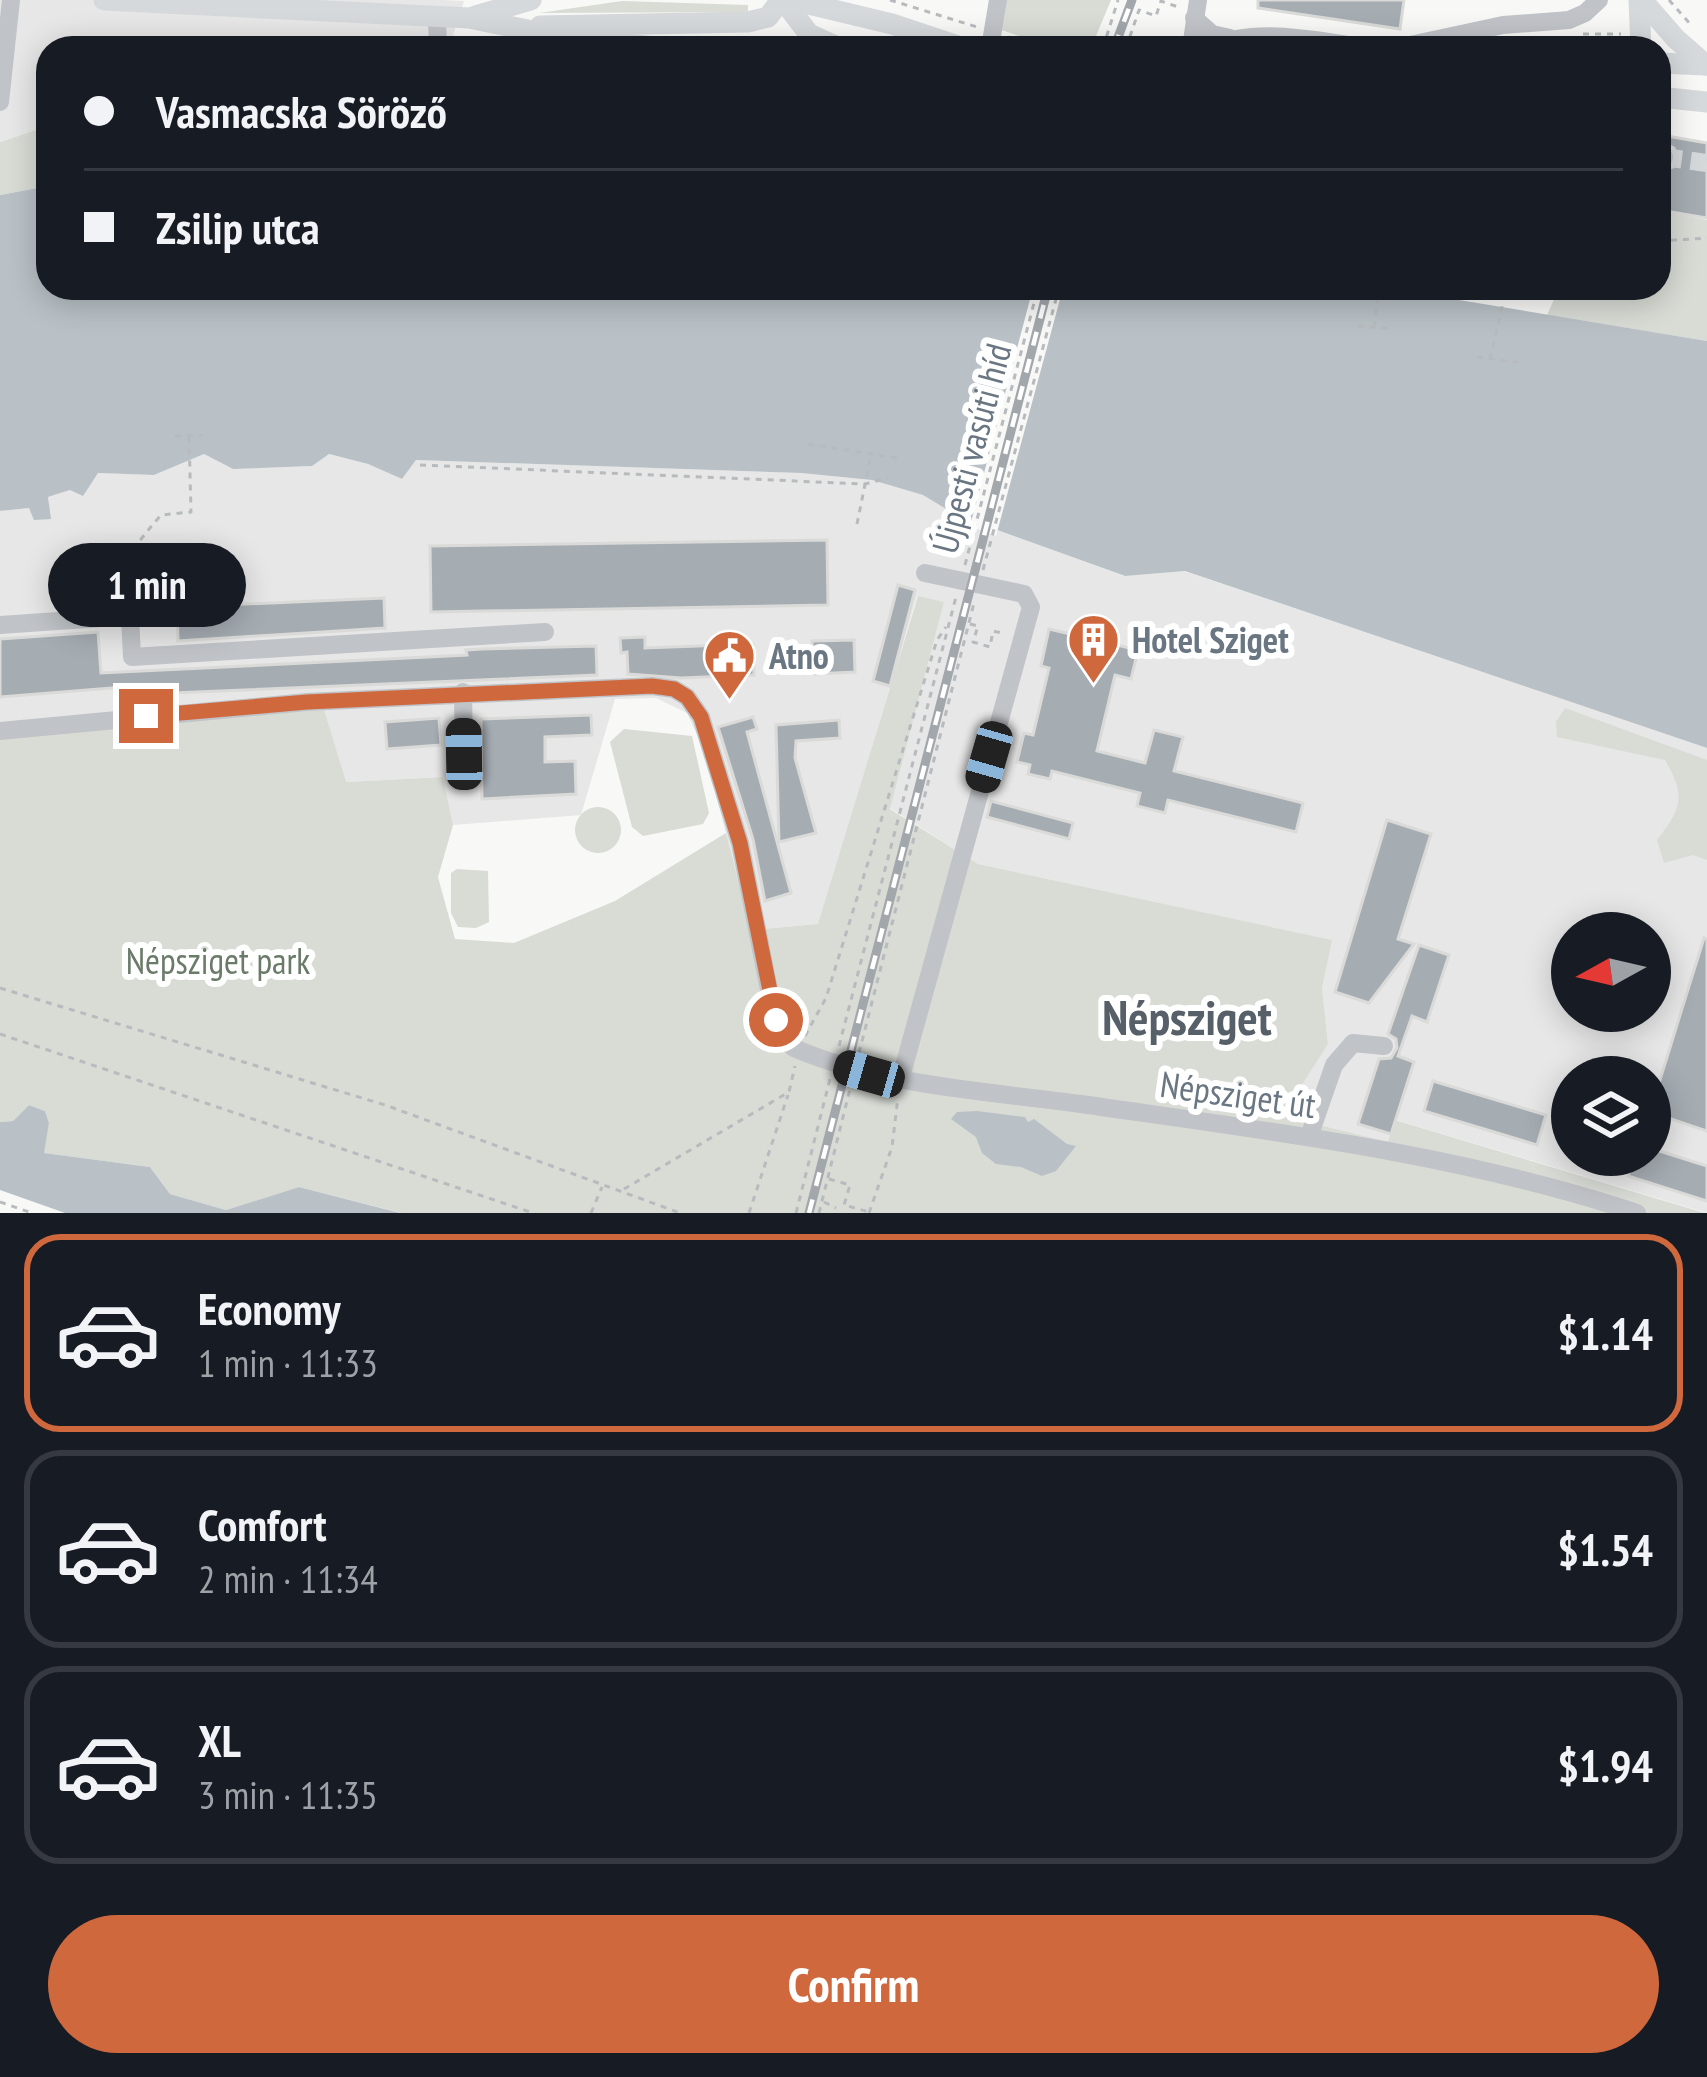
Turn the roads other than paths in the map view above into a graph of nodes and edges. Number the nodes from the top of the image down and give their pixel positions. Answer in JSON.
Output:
{"nodes":[{"id":1,"x":10,"y":0,"type":"edge"},
{"id":2,"x":104,"y":0,"type":"edge"},
{"id":3,"x":530,"y":0,"type":"edge"},
{"id":4,"x":785,"y":0,"type":"edge"},
{"id":5,"x":855,"y":0,"type":"edge"},
{"id":6,"x":998,"y":0,"type":"edge"},
{"id":7,"x":1599,"y":0,"type":"edge"},
{"id":8,"x":1640,"y":0,"type":"edge"},
{"id":9,"x":470,"y":9,"type":"edge"},
{"id":10,"x":1193,"y":9,"type":"edge"},
{"id":11,"x":437,"y":18,"type":"junction"},
{"id":12,"x":892,"y":24,"type":"junction"},
{"id":13,"x":516,"y":28,"type":"junction"},
{"id":14,"x":438,"y":36,"type":"edge"},
{"id":15,"x":556,"y":36,"type":"edge"},
{"id":16,"x":813,"y":36,"type":"edge"},
{"id":17,"x":928,"y":36,"type":"edge"},
{"id":18,"x":992,"y":36,"type":"edge"},
{"id":19,"x":1222,"y":36,"type":"edge"},
{"id":20,"x":1457,"y":36,"type":"edge"},
{"id":21,"x":1642,"y":36,"type":"edge"},
{"id":22,"x":1671,"y":64,"type":"edge"},
{"id":23,"x":1707,"y":65,"type":"edge"},
{"id":24,"x":1671,"y":96,"type":"edge"},
{"id":25,"x":0,"y":102,"type":"edge"},
{"id":26,"x":1707,"y":102,"type":"edge"},
{"id":27,"x":925,"y":573,"type":"dead end"},
{"id":28,"x":0,"y":625,"type":"edge"},
{"id":29,"x":545,"y":632,"type":"dead end"},
{"id":30,"x":463,"y":692,"type":"junction"},
{"id":31,"x":0,"y":731,"type":"edge"},
{"id":32,"x":464,"y":754,"type":"dead end"},
{"id":33,"x":1384,"y":1046,"type":"dead end"},
{"id":34,"x":901,"y":1077,"type":"junction"},
{"id":35,"x":1309,"y":1137,"type":"junction"},
{"id":36,"x":1637,"y":1213,"type":"edge"}],
"edges":[{"from":1,"to":25,"type":"street"},
{"from":2,"to":11,"type":"main road"},
{"from":3,"to":9,"type":"main road"},
{"from":4,"to":12,"type":"main road"},
{"from":4,"to":13,"type":"main road"},
{"from":4,"to":16,"type":"main road"},
{"from":5,"to":12,"type":"main road"},
{"from":6,"to":18,"type":"street"},
{"from":7,"to":20,"type":"street"},
{"from":8,"to":21,"type":"main road"},
{"from":8,"to":23,"type":"main road"},
{"from":9,"to":11,"type":"main road"},
{"from":9,"to":13,"type":"main road"},
{"from":10,"to":19,"type":"street"},
{"from":11,"to":14,"type":"street"},
{"from":12,"to":17,"type":"main road"},
{"from":13,"to":15,"type":"main road"},
{"from":22,"to":23,"type":"main road"},
{"from":24,"to":26,"type":"main road"},
{"from":27,"to":34,"type":"street"},
{"from":28,"to":29,"type":"street"},
{"from":30,"to":31,"type":"street"},
{"from":30,"to":32,"type":"street"},
{"from":30,"to":34,"type":"street","name":"Népsziget út"},
{"from":33,"to":35,"type":"street"},
{"from":34,"to":35,"type":"street","name":"Népsziget út"},
{"from":35,"to":36,"type":"street","name":"Népsziget út"}]}
